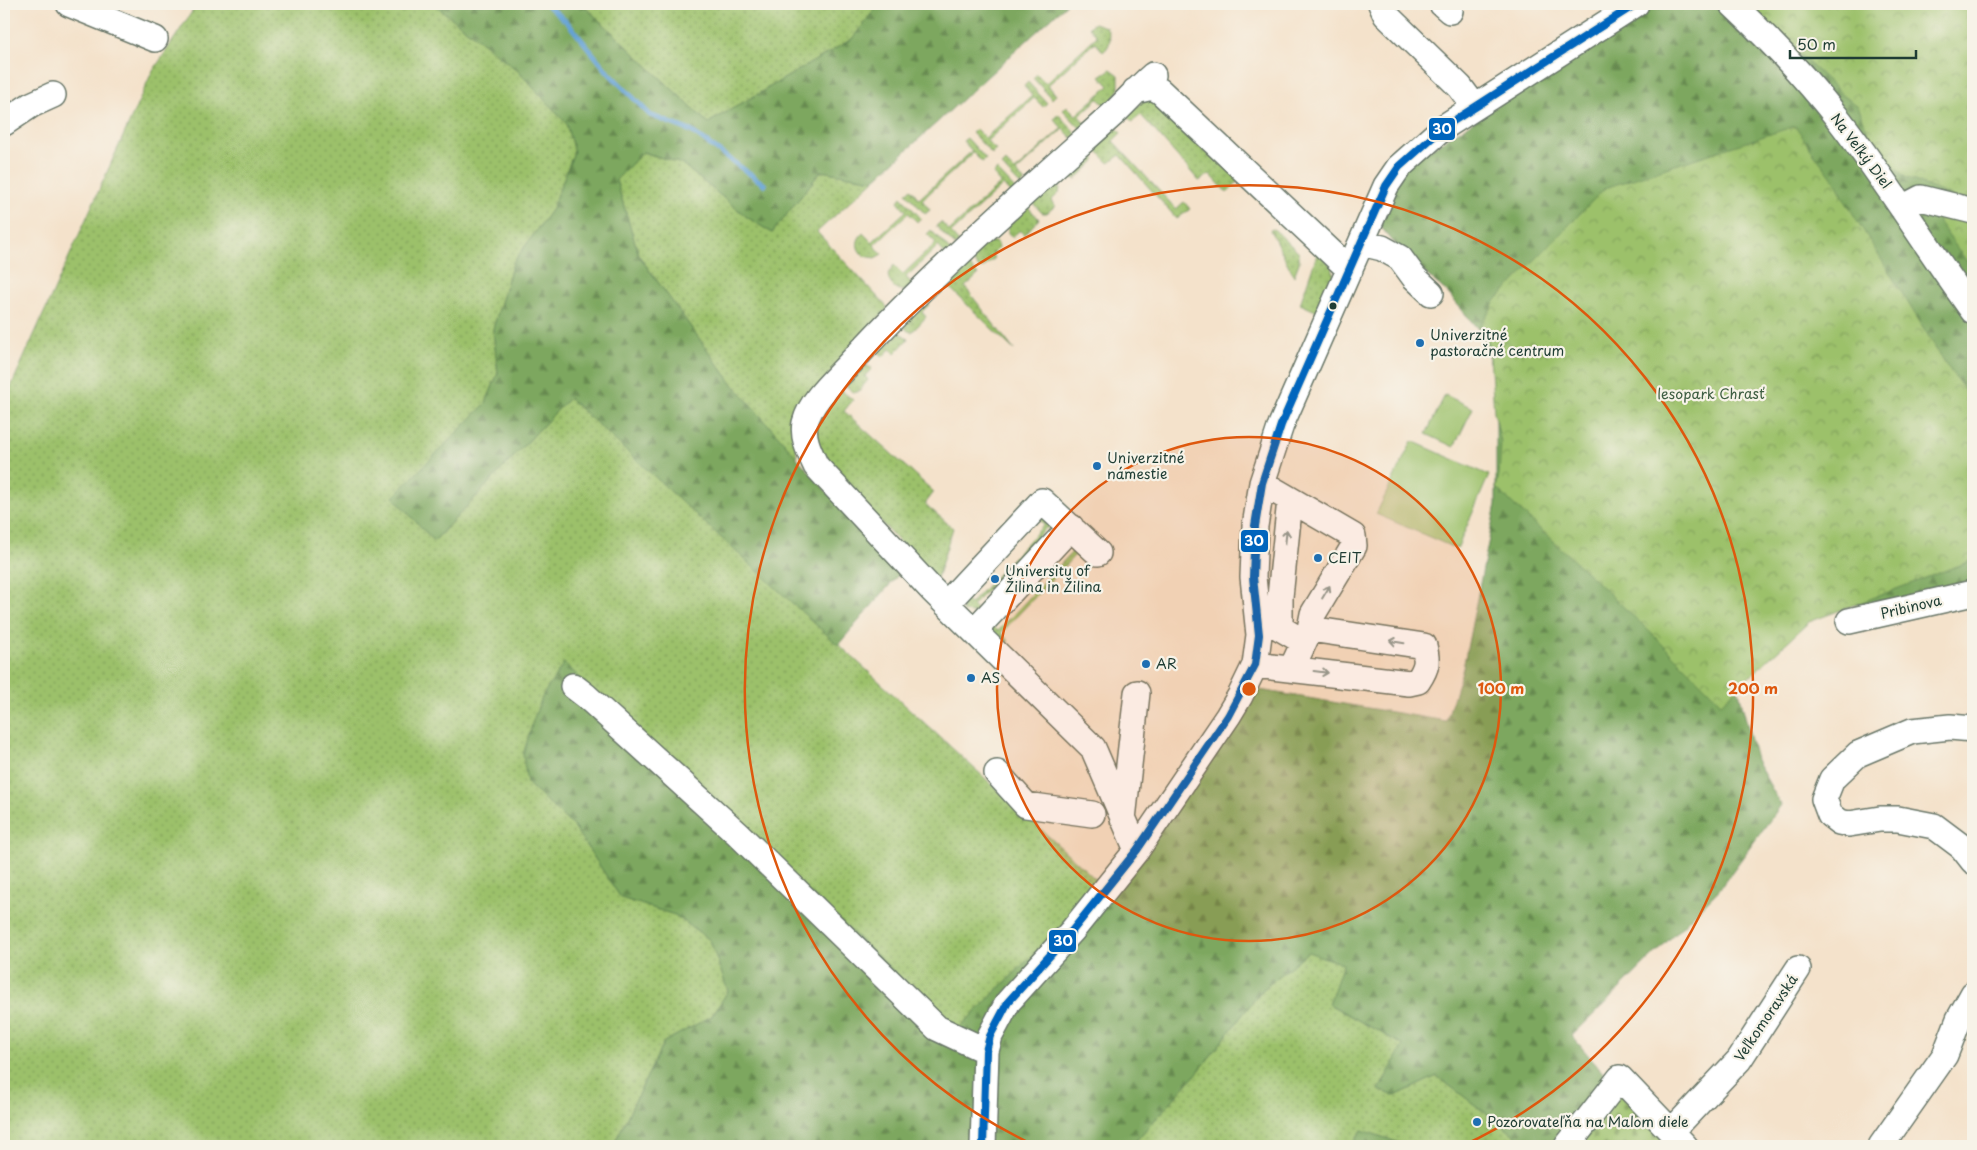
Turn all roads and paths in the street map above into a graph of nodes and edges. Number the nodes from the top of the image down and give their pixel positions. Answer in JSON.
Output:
{"nodes":[{"id":1,"x":68,"y":4,"type":"edge"},
{"id":2,"x":1381,"y":4,"type":"edge"},
{"id":3,"x":1636,"y":4,"type":"edge"},
{"id":4,"x":1732,"y":4,"type":"edge"},
{"id":5,"x":155,"y":39,"type":"dead end"},
{"id":6,"x":53,"y":95,"type":"dead end"},
{"id":7,"x":1475,"y":107,"type":"junction"},
{"id":8,"x":4,"y":124,"type":"edge"},
{"id":9,"x":1902,"y":208,"type":"junction"},
{"id":10,"x":1973,"y":210,"type":"edge"},
{"id":11,"x":1361,"y":243,"type":"junction"},
{"id":12,"x":1350,"y":270,"type":"junction"},
{"id":13,"x":1431,"y":293,"type":"dead end"},
{"id":14,"x":1973,"y":312,"type":"edge"},
{"id":15,"x":1262,"y":483,"type":"junction"},
{"id":16,"x":1290,"y":500,"type":"junction"},
{"id":17,"x":1071,"y":528,"type":"junction"},
{"id":18,"x":1098,"y":554,"type":"dead end"},
{"id":19,"x":1973,"y":593,"type":"edge"},
{"id":20,"x":946,"y":604,"type":"junction"},
{"id":21,"x":1849,"y":621,"type":"dead end"},
{"id":22,"x":974,"y":631,"type":"junction"},
{"id":23,"x":1307,"y":635,"type":"junction"},
{"id":24,"x":1255,"y":665,"type":"junction"},
{"id":25,"x":1292,"y":668,"type":"junction"},
{"id":26,"x":573,"y":686,"type":"dead end"},
{"id":27,"x":1137,"y":693,"type":"dead end"},
{"id":28,"x":1973,"y":728,"type":"edge"},
{"id":29,"x":997,"y":772,"type":"dead end"},
{"id":30,"x":1092,"y":814,"type":"dead end"},
{"id":31,"x":1123,"y":819,"type":"junction"},
{"id":32,"x":1137,"y":850,"type":"junction"},
{"id":33,"x":1973,"y":861,"type":"edge"},
{"id":34,"x":1798,"y":969,"type":"dead end"},
{"id":35,"x":1973,"y":994,"type":"edge"},
{"id":36,"x":986,"y":1051,"type":"junction"},
{"id":37,"x":1678,"y":1139,"type":"edge"},
{"id":38,"x":983,"y":1146,"type":"edge"},
{"id":39,"x":1567,"y":1146,"type":"edge"},
{"id":40,"x":1881,"y":1146,"type":"edge"}],
"edges":[{"from":1,"to":5,"type":"street"},
{"from":2,"to":7,"type":"street"},
{"from":3,"to":7,"type":"street"},
{"from":4,"to":9,"type":"street","name":"Na Veľký Diel"},
{"from":6,"to":8,"type":"street"},
{"from":7,"to":11,"type":"street"},
{"from":9,"to":10,"type":"street"},
{"from":9,"to":14,"type":"street","name":"Na Veľký Diel"},
{"from":11,"to":12,"type":"street"},
{"from":11,"to":13,"type":"street"},
{"from":12,"to":15,"type":"street"},
{"from":12,"to":20,"type":"street"},
{"from":15,"to":16,"type":"street"},
{"from":15,"to":24,"type":"street"},
{"from":23,"to":16,"type":"street","one_way":true},
{"from":23,"to":16,"type":"street","one_way":true},
{"from":17,"to":18,"type":"street"},
{"from":17,"to":20,"type":"street"},
{"from":17,"to":22,"type":"street"},
{"from":19,"to":21,"type":"street","name":"Pribinova"},
{"from":20,"to":22,"type":"street"},
{"from":22,"to":31,"type":"street"},
{"from":23,"to":25,"type":"street"},
{"from":25,"to":23,"type":"street","one_way":true},
{"from":24,"to":25,"type":"street"},
{"from":24,"to":32,"type":"street"},
{"from":26,"to":36,"type":"street"},
{"from":27,"to":31,"type":"street"},
{"from":28,"to":33,"type":"street"},
{"from":29,"to":30,"type":"street"},
{"from":31,"to":32,"type":"street"},
{"from":32,"to":36,"type":"street"},
{"from":34,"to":37,"type":"street","name":"Veľkomoravská"},
{"from":35,"to":40,"type":"street"},
{"from":36,"to":38,"type":"street"},
{"from":37,"to":39,"type":"street","name":"Veľkomoravská"}]}
